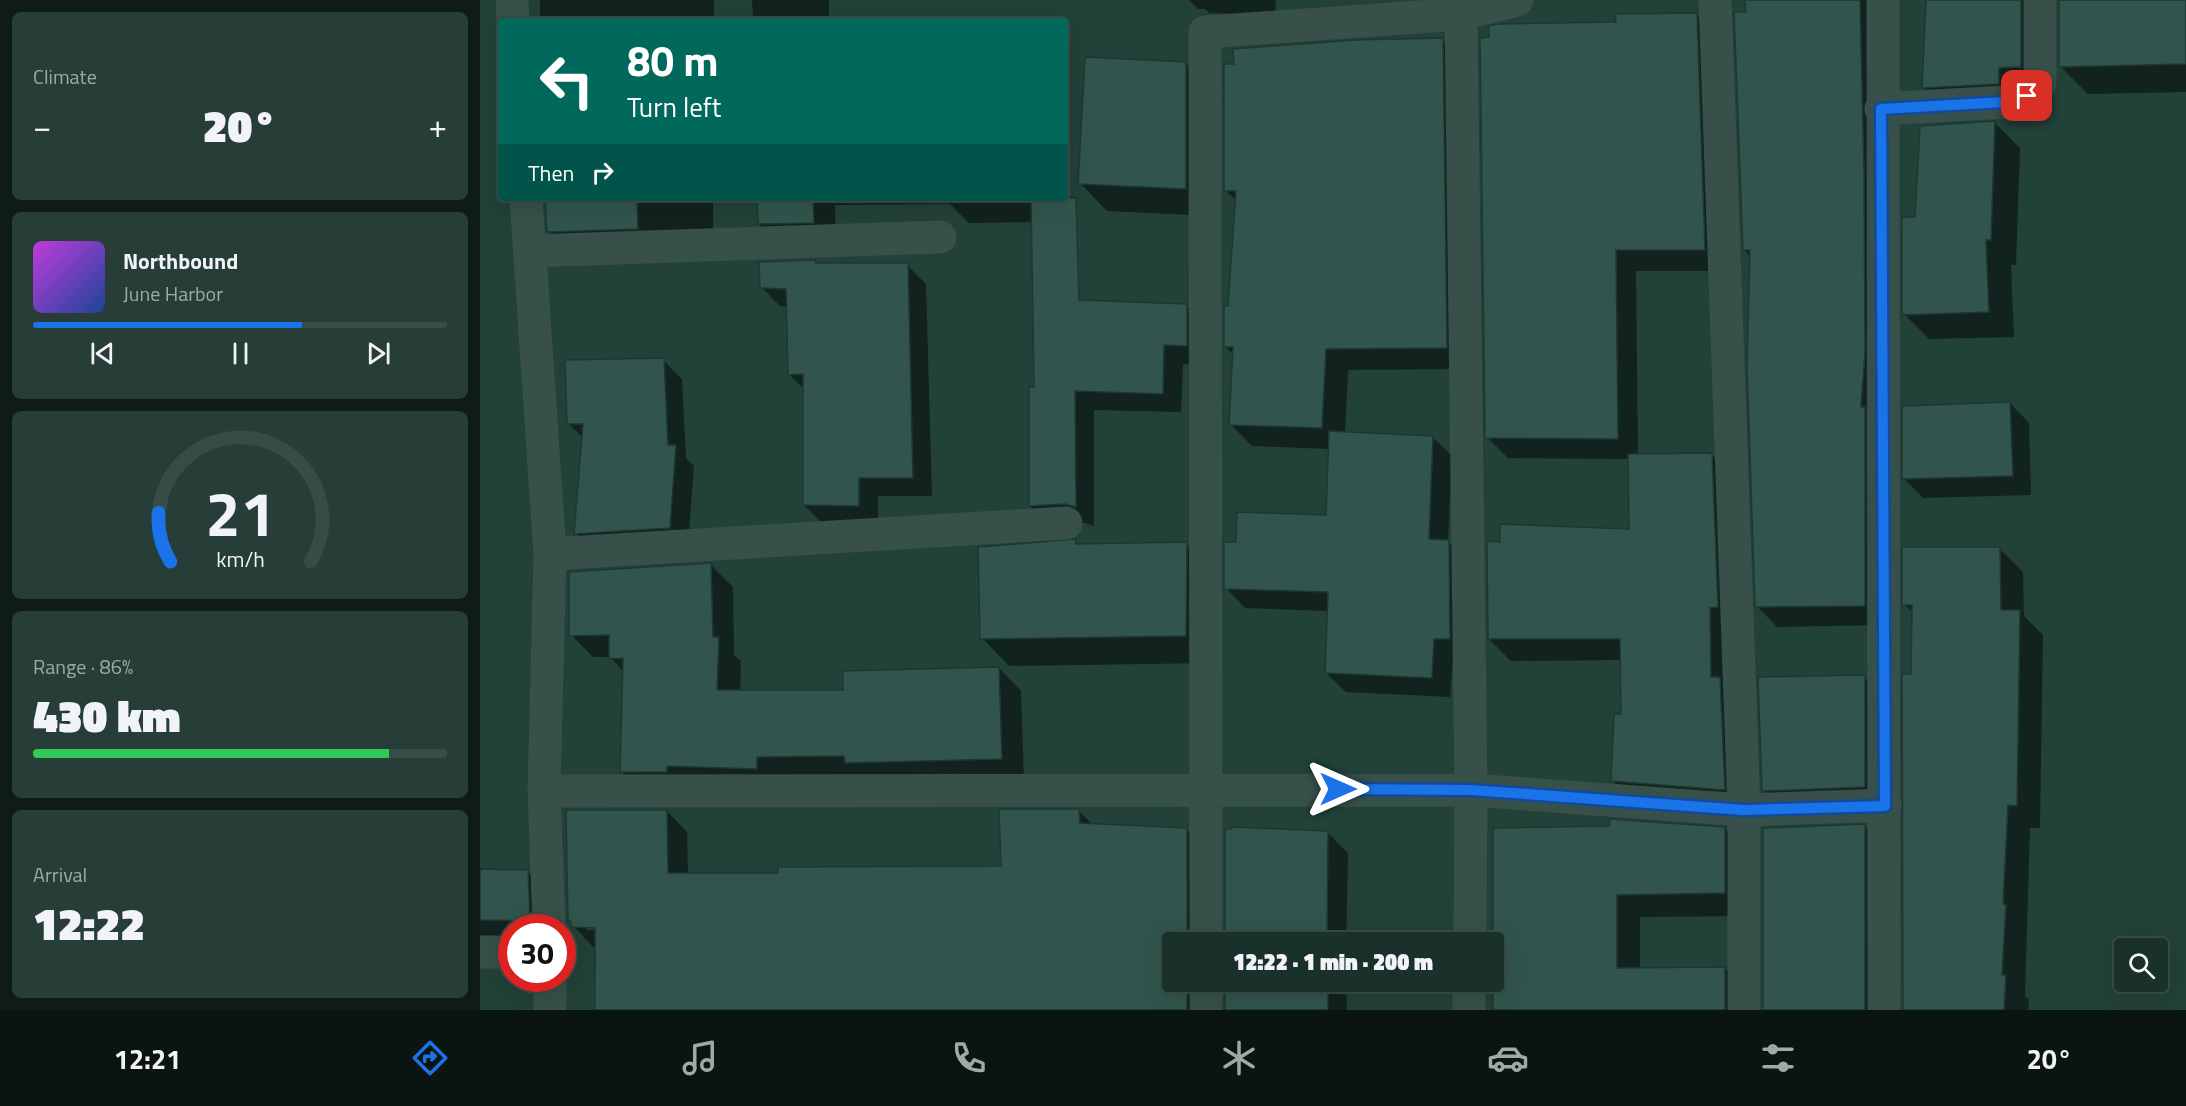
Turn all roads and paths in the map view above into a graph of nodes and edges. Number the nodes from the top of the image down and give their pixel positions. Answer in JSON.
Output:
{"nodes":[{"id":1,"x":512,"y":0,"type":"edge"},
{"id":2,"x":1517,"y":0,"type":"edge"},
{"id":3,"x":1714,"y":0,"type":"edge"},
{"id":4,"x":1883,"y":0,"type":"edge"},
{"id":5,"x":2040,"y":0,"type":"edge"},
{"id":6,"x":1461,"y":14,"type":"junction"},
{"id":7,"x":513,"y":18,"type":"edge"},
{"id":8,"x":1881,"y":109,"type":"junction"},
{"id":9,"x":526,"y":201,"type":"edge"},
{"id":10,"x":940,"y":237,"type":"dead end"},
{"id":11,"x":530,"y":251,"type":"junction"},
{"id":12,"x":1066,"y":523,"type":"dead end"},
{"id":13,"x":550,"y":554,"type":"junction"},
{"id":14,"x":1206,"y":788,"type":"junction"},
{"id":15,"x":1471,"y":790,"type":"junction"},
{"id":16,"x":544,"y":791,"type":"junction"},
{"id":17,"x":1885,"y":806,"type":"junction"},
{"id":18,"x":1744,"y":810,"type":"junction"},
{"id":19,"x":549,"y":914,"type":"edge"},
{"id":20,"x":1206,"y":932,"type":"edge"},
{"id":21,"x":1470,"y":932,"type":"edge"},
{"id":22,"x":480,"y":951,"type":"edge"},
{"id":23,"x":498,"y":952,"type":"edge"},
{"id":24,"x":550,"y":992,"type":"edge"},
{"id":25,"x":1206,"y":992,"type":"edge"},
{"id":26,"x":1469,"y":992,"type":"edge"},
{"id":27,"x":550,"y":1010,"type":"edge"},
{"id":28,"x":1206,"y":1010,"type":"edge"},
{"id":29,"x":1469,"y":1010,"type":"edge"},
{"id":30,"x":1744,"y":1010,"type":"edge"},
{"id":31,"x":1884,"y":1010,"type":"edge"}],
"edges":[{"from":1,"to":7,"type":"street"},
{"from":2,"to":6,"type":"street"},
{"from":3,"to":18,"type":"street"},
{"from":4,"to":8,"type":"street"},
{"from":5,"to":8,"type":"street"},
{"from":6,"to":14,"type":"street"},
{"from":6,"to":15,"type":"street"},
{"from":8,"to":17,"type":"street"},
{"from":9,"to":11,"type":"street"},
{"from":10,"to":11,"type":"street"},
{"from":11,"to":13,"type":"street"},
{"from":12,"to":13,"type":"street"},
{"from":13,"to":16,"type":"street"},
{"from":14,"to":15,"type":"street"},
{"from":14,"to":16,"type":"street"},
{"from":14,"to":20,"type":"street"},
{"from":15,"to":18,"type":"street"},
{"from":15,"to":21,"type":"street"},
{"from":16,"to":19,"type":"street"},
{"from":17,"to":18,"type":"street"},
{"from":17,"to":31,"type":"street"},
{"from":18,"to":30,"type":"street"},
{"from":22,"to":23,"type":"street"},
{"from":24,"to":27,"type":"street"},
{"from":25,"to":28,"type":"street"},
{"from":26,"to":29,"type":"street"}]}
